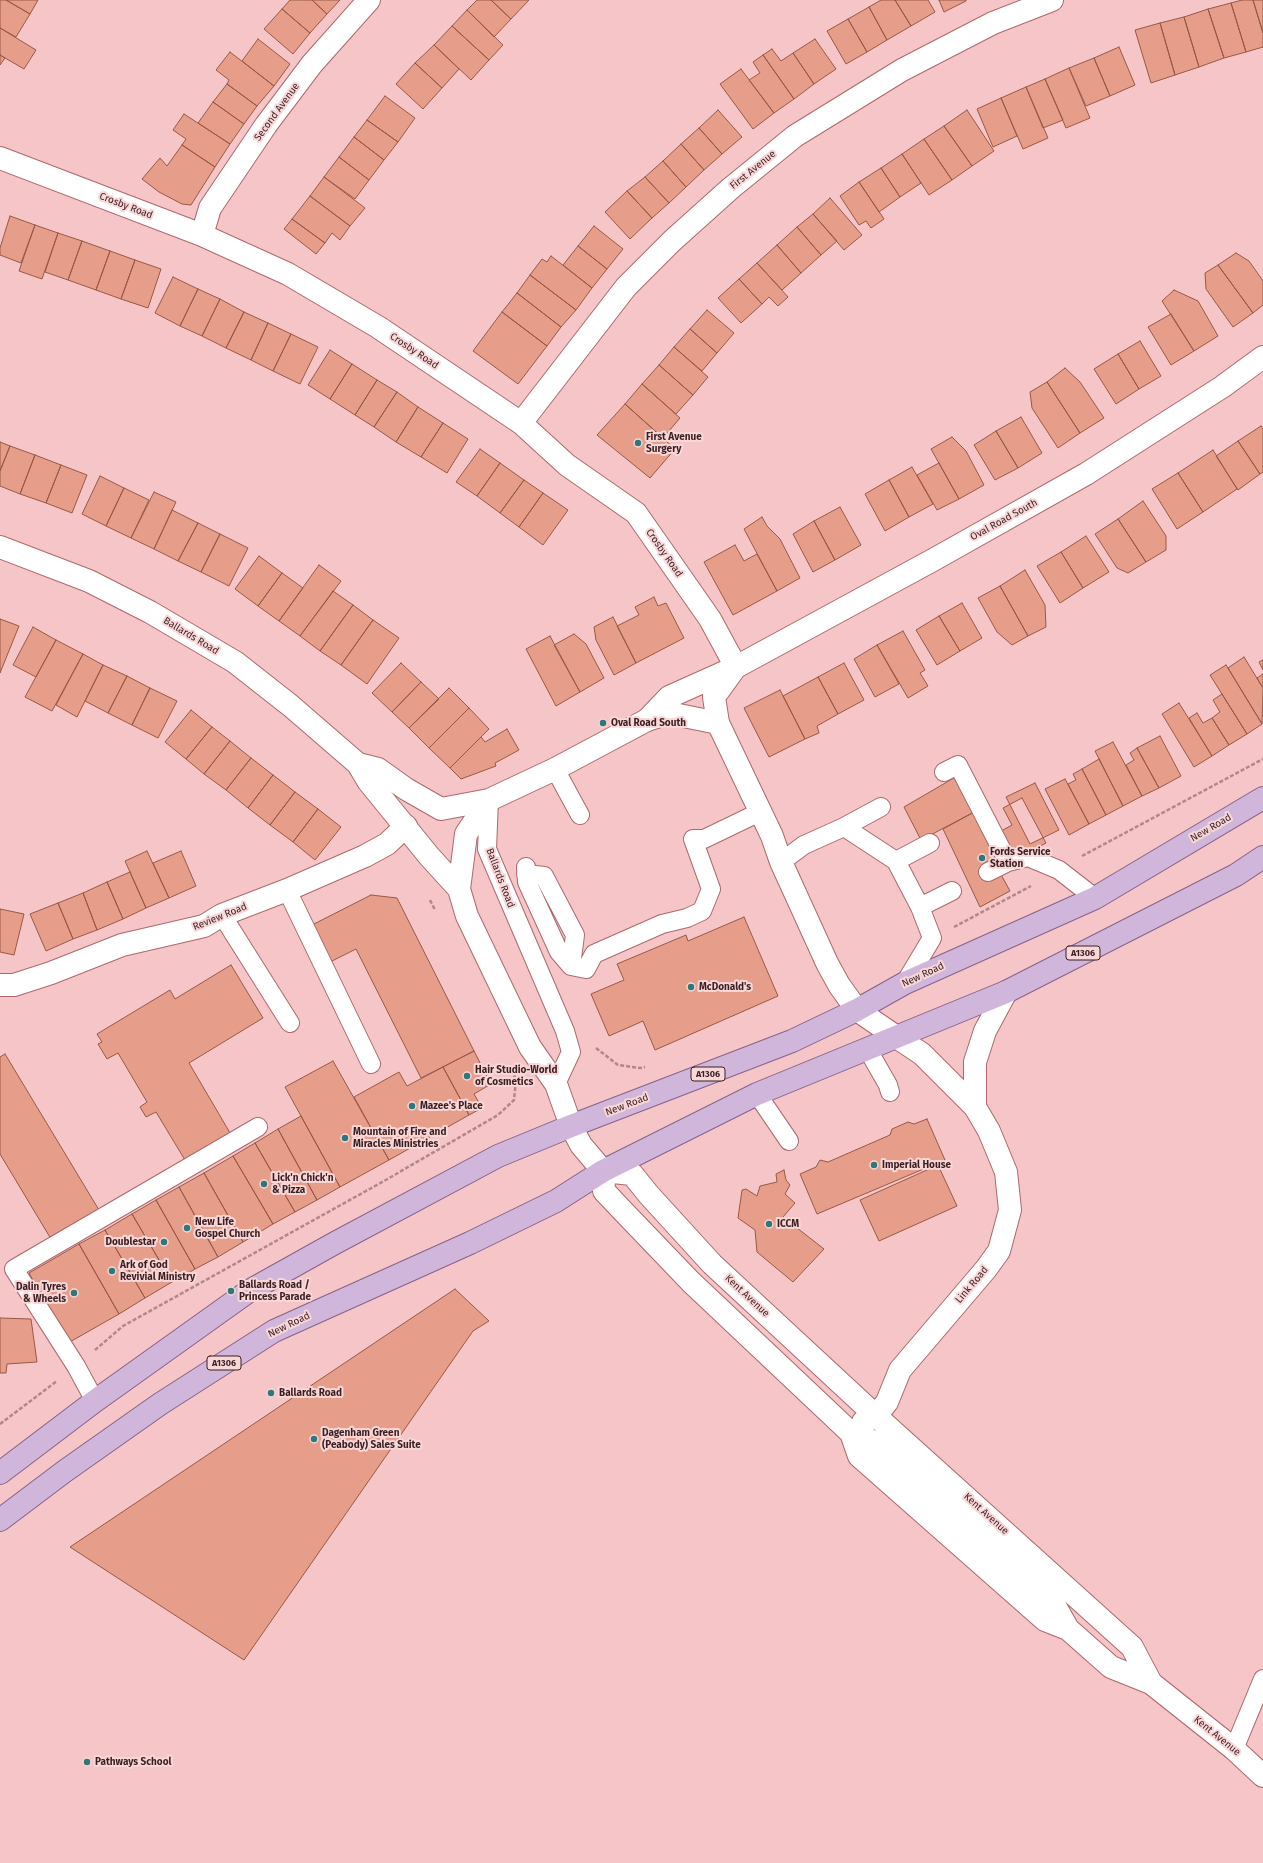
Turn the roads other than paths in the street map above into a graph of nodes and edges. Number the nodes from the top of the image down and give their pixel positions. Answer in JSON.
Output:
{"nodes":[{"id":1,"x":370,"y":0,"type":"edge"},
{"id":2,"x":1052,"y":0,"type":"edge"},
{"id":3,"x":0,"y":158,"type":"edge"},
{"id":4,"x":202,"y":235,"type":"junction"},
{"id":5,"x":1263,"y":357,"type":"edge"},
{"id":6,"x":521,"y":423,"type":"junction"},
{"id":7,"x":0,"y":547,"type":"edge"},
{"id":8,"x":736,"y":667,"type":"junction"},
{"id":9,"x":648,"y":720,"type":"junction"},
{"id":10,"x":718,"y":723,"type":"junction"},
{"id":11,"x":358,"y":764,"type":"junction"},
{"id":12,"x":555,"y":769,"type":"junction"},
{"id":13,"x":944,"y":772,"type":"dead end"},
{"id":14,"x":1263,"y":798,"type":"edge"},
{"id":15,"x":489,"y":800,"type":"junction"},
{"id":16,"x":881,"y":807,"type":"dead end"},
{"id":17,"x":760,"y":812,"type":"junction"},
{"id":18,"x":580,"y":815,"type":"dead end"},
{"id":19,"x":406,"y":826,"type":"junction"},
{"id":20,"x":844,"y":828,"type":"junction"},
{"id":21,"x":930,"y":843,"type":"dead end"},
{"id":22,"x":1263,"y":857,"type":"edge"},
{"id":23,"x":896,"y":861,"type":"junction"},
{"id":24,"x":782,"y":862,"type":"junction"},
{"id":25,"x":1008,"y":862,"type":"junction"},
{"id":26,"x":526,"y":871,"type":"dead end"},
{"id":27,"x":988,"y":872,"type":"dead end"},
{"id":28,"x":459,"y":889,"type":"junction"},
{"id":29,"x":287,"y":890,"type":"junction"},
{"id":30,"x":952,"y":891,"type":"dead end"},
{"id":31,"x":1095,"y":898,"type":"junction"},
{"id":32,"x":920,"y":907,"type":"junction"},
{"id":33,"x":222,"y":915,"type":"junction"},
{"id":34,"x":905,"y":983,"type":"junction"},
{"id":35,"x":0,"y":985,"type":"edge"},
{"id":36,"x":1006,"y":992,"type":"junction"},
{"id":37,"x":857,"y":1010,"type":"junction"},
{"id":38,"x":290,"y":1023,"type":"dead end"},
{"id":39,"x":898,"y":1038,"type":"junction"},
{"id":40,"x":868,"y":1050,"type":"junction"},
{"id":41,"x":371,"y":1064,"type":"dead end"},
{"id":42,"x":556,"y":1084,"type":"junction"},
{"id":43,"x":890,"y":1092,"type":"dead end"},
{"id":44,"x":757,"y":1094,"type":"junction"},
{"id":45,"x":975,"y":1108,"type":"junction"},
{"id":46,"x":571,"y":1126,"type":"junction"},
{"id":47,"x":258,"y":1127,"type":"dead end"},
{"id":48,"x":789,"y":1141,"type":"dead end"},
{"id":49,"x":603,"y":1172,"type":"junction"},
{"id":50,"x":95,"y":1401,"type":"junction"},
{"id":51,"x":876,"y":1416,"type":"junction"},
{"id":52,"x":849,"y":1431,"type":"junction"},
{"id":53,"x":0,"y":1473,"type":"edge"},
{"id":54,"x":0,"y":1520,"type":"edge"},
{"id":55,"x":1263,"y":1679,"type":"edge"},
{"id":56,"x":1151,"y":1683,"type":"junction"},
{"id":57,"x":1234,"y":1749,"type":"junction"},
{"id":58,"x":1263,"y":1776,"type":"edge"}],
"edges":[{"from":1,"to":4,"type":"street","name":"Second Avenue"},
{"from":2,"to":6,"type":"street","name":"First Avenue"},
{"from":3,"to":4,"type":"street","name":"Crosby Road"},
{"from":4,"to":6,"type":"street","name":"Crosby Road"},
{"from":5,"to":8,"type":"street","name":"Oval Road South"},
{"from":6,"to":8,"type":"street","name":"Crosby Road"},
{"from":7,"to":11,"type":"street","name":"Ballards Road"},
{"from":8,"to":9,"type":"street","name":"Oval Road South"},
{"from":8,"to":10,"type":"street","name":"Oval Road South"},
{"from":9,"to":10,"type":"street","name":"Oval Road South"},
{"from":9,"to":12,"type":"street","name":"Oval Road South"},
{"from":10,"to":17,"type":"street","name":"Oval Road South"},
{"from":11,"to":15,"type":"street","name":"Ballards Road"},
{"from":11,"to":19,"type":"street","name":"Ballards Road"},
{"from":12,"to":15,"type":"street","name":"Oval Road South"},
{"from":12,"to":18,"type":"lane"},
{"from":13,"to":25,"type":"lane"},
{"from":14,"to":31,"type":"main road","name":"New Road","number":"A1306"},
{"from":15,"to":28,"type":"street"},
{"from":15,"to":42,"type":"lane","name":"Ballards Road"},
{"from":16,"to":20,"type":"lane"},
{"from":17,"to":24,"type":"street","name":"Oval Road South"},
{"from":17,"to":26,"type":"lane"},
{"from":19,"to":28,"type":"street","name":"Ballards Road"},
{"from":19,"to":29,"type":"street","name":"Review Road"},
{"from":20,"to":23,"type":"lane"},
{"from":20,"to":24,"type":"lane"},
{"from":21,"to":23,"type":"lane"},
{"from":22,"to":36,"type":"main road","name":"New Road","number":"A1306"},
{"from":23,"to":32,"type":"lane"},
{"from":24,"to":37,"type":"street","name":"Oval Road South"},
{"from":25,"to":27,"type":"lane"},
{"from":25,"to":31,"type":"lane"},
{"from":28,"to":42,"type":"street","name":"Ballards Road"},
{"from":29,"to":33,"type":"street","name":"Review Road"},
{"from":29,"to":41,"type":"lane"},
{"from":30,"to":32,"type":"lane"},
{"from":31,"to":34,"type":"main road","name":"New Road","number":"A1306"},
{"from":32,"to":34,"type":"lane"},
{"from":33,"to":35,"type":"street","name":"Review Road"},
{"from":33,"to":38,"type":"lane"},
{"from":34,"to":37,"type":"main road","name":"New Road","number":"A1306"},
{"from":36,"to":39,"type":"main road","name":"New Road","number":"A1306"},
{"from":36,"to":45,"type":"street"},
{"from":37,"to":39,"type":"street","name":"Oval Road South"},
{"from":37,"to":46,"type":"main road","name":"New Road","number":"A1306"},
{"from":39,"to":40,"type":"main road","name":"New Road","number":"A1306"},
{"from":39,"to":45,"type":"street","name":"Link Road"},
{"from":40,"to":43,"type":"lane"},
{"from":40,"to":44,"type":"main road","name":"New Road","number":"A1306"},
{"from":42,"to":46,"type":"street","name":"Ballards Road"},
{"from":44,"to":48,"type":"lane"},
{"from":44,"to":49,"type":"main road","name":"New Road","number":"A1306"},
{"from":45,"to":51,"type":"street","name":"Link Road"},
{"from":46,"to":49,"type":"street"},
{"from":46,"to":50,"type":"main road","name":"New Road","number":"A1306"},
{"from":47,"to":50,"type":"lane"},
{"from":49,"to":51,"type":"street","name":"Kent Avenue"},
{"from":49,"to":52,"type":"street","name":"Kent Avenue"},
{"from":49,"to":54,"type":"main road","name":"New Road","number":"A1306"},
{"from":50,"to":53,"type":"main road","name":"New Road","number":"A1306"},
{"from":51,"to":52,"type":"street"},
{"from":51,"to":56,"type":"street","name":"Kent Avenue"},
{"from":52,"to":56,"type":"street","name":"Kent Avenue"},
{"from":55,"to":57,"type":"lane"},
{"from":56,"to":57,"type":"street","name":"Kent Avenue"},
{"from":57,"to":58,"type":"street","name":"Kent Avenue"}]}
